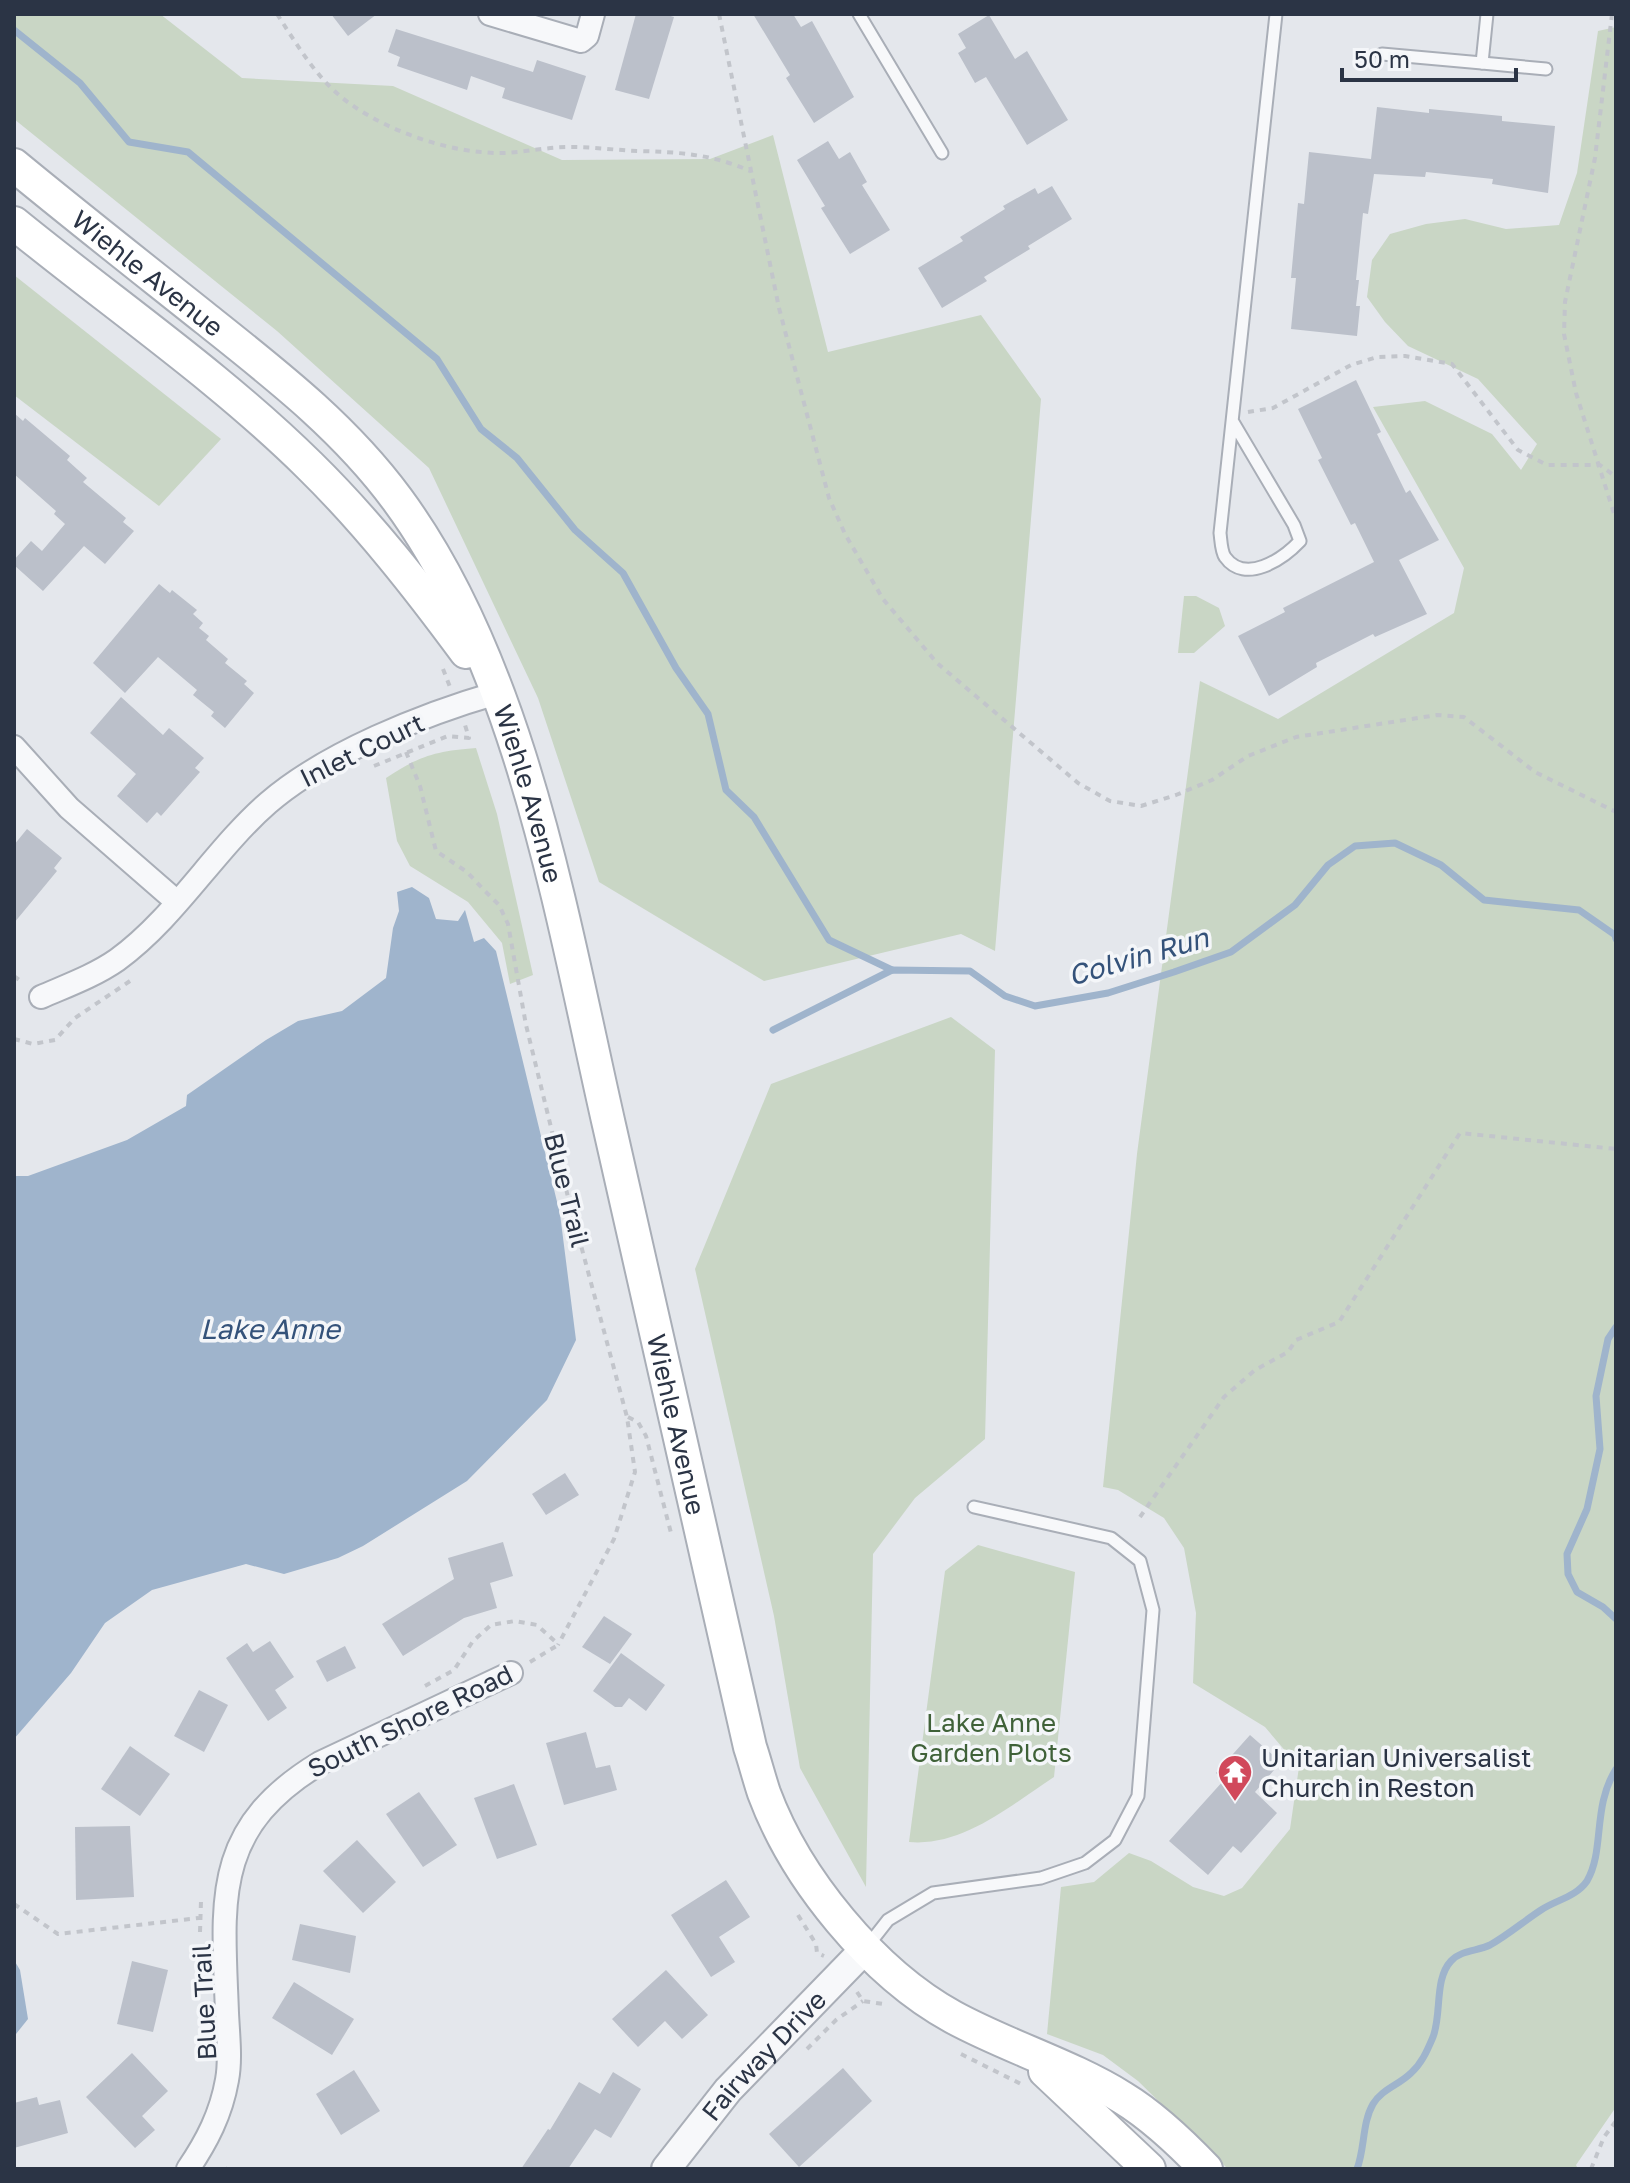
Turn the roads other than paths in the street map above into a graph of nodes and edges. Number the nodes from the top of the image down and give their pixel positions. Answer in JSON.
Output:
{"nodes":[{"id":1,"x":490,"y":14,"type":"edge"},
{"id":2,"x":593,"y":14,"type":"edge"},
{"id":3,"x":859,"y":14,"type":"edge"},
{"id":4,"x":1276,"y":14,"type":"edge"},
{"id":5,"x":1487,"y":14,"type":"edge"},
{"id":6,"x":1382,"y":54,"type":"dead end"},
{"id":7,"x":1482,"y":63,"type":"junction"},
{"id":8,"x":1546,"y":69,"type":"dead end"},
{"id":9,"x":942,"y":153,"type":"dead end"},
{"id":10,"x":14,"y":165,"type":"edge"},
{"id":11,"x":14,"y":223,"type":"edge"},
{"id":12,"x":1233,"y":418,"type":"junction"},
{"id":13,"x":497,"y":693,"type":"junction"},
{"id":14,"x":14,"y":747,"type":"edge"},
{"id":15,"x":177,"y":902,"type":"junction"},
{"id":16,"x":41,"y":997,"type":"dead end"},
{"id":17,"x":974,"y":1507,"type":"dead end"},
{"id":18,"x":511,"y":1673,"type":"road end"},
{"id":19,"x":866,"y":1948,"type":"junction"},
{"id":20,"x":1022,"y":2051,"type":"junction"},
{"id":21,"x":189,"y":2169,"type":"edge"},
{"id":22,"x":666,"y":2169,"type":"edge"},
{"id":23,"x":1149,"y":2169,"type":"edge"},
{"id":24,"x":1206,"y":2169,"type":"edge"}],
"edges":[{"from":1,"to":2,"type":"street"},
{"from":3,"to":9,"type":"lane"},
{"from":4,"to":12,"type":"lane"},
{"from":5,"to":7,"type":"lane"},
{"from":6,"to":7,"type":"lane"},
{"from":7,"to":8,"type":"lane"},
{"from":10,"to":13,"type":"main road","name":"Wiehle Avenue"},
{"from":11,"to":13,"type":"main road","name":"Wiehle Avenue"},
{"from":12,"to":12,"type":"lane"},
{"from":13,"to":15,"type":"street","name":"Inlet Court"},
{"from":13,"to":19,"type":"main road","name":"Wiehle Avenue"},
{"from":14,"to":15,"type":"street"},
{"from":15,"to":16,"type":"street","name":"Inlet Court"},
{"from":17,"to":19,"type":"lane"},
{"from":18,"to":21,"type":"street","name":"South Shore Road"},
{"from":19,"to":20,"type":"main road","name":"Wiehle Avenue"},
{"from":19,"to":22,"type":"street","name":"Fairway Drive"},
{"from":20,"to":23,"type":"main road","name":"Wiehle Avenue"},
{"from":20,"to":24,"type":"main road","name":"Wiehle Avenue"}]}
